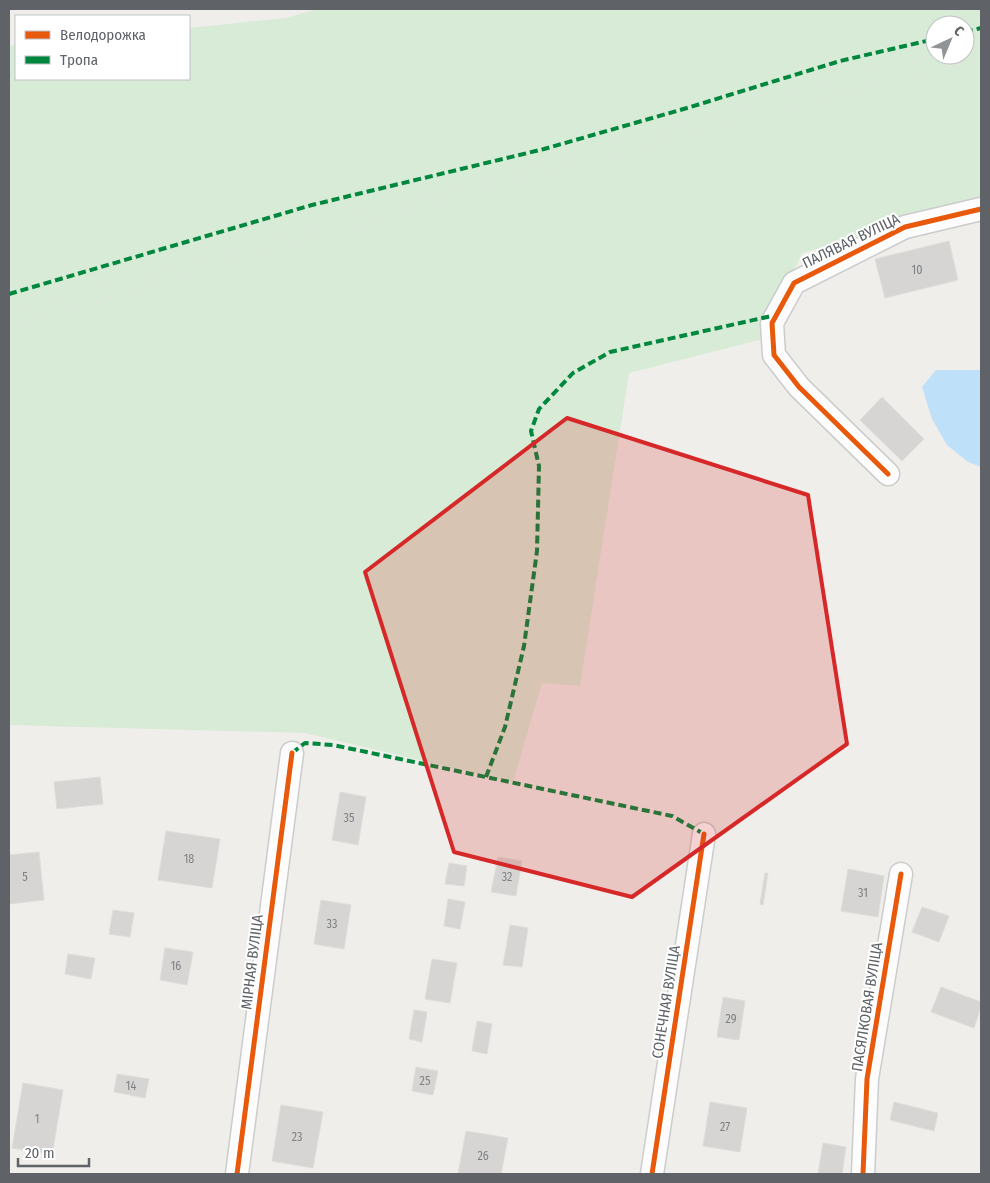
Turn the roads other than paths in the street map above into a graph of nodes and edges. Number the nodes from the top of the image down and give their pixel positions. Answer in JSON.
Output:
{"nodes":[{"id":1,"x":981,"y":209,"type":"edge"},
{"id":2,"x":888,"y":474,"type":"dead end"},
{"id":3,"x":292,"y":753,"type":"dead end"},
{"id":4,"x":704,"y":834,"type":"dead end"},
{"id":5,"x":901,"y":874,"type":"dead end"},
{"id":6,"x":237,"y":1174,"type":"edge"},
{"id":7,"x":652,"y":1174,"type":"edge"},
{"id":8,"x":863,"y":1174,"type":"edge"}],
"edges":[{"from":1,"to":2,"type":"street","name":"ПАЛЯВАЯ ВУЛІЦА"},
{"from":3,"to":6,"type":"street","name":"МІРНАЯ ВУЛІЦА"},
{"from":4,"to":7,"type":"street","name":"СОНЕЧНАЯ ВУЛІЦА"},
{"from":5,"to":8,"type":"street","name":"ПАСЯЛКОВАЯ ВУЛІЦА"}]}
